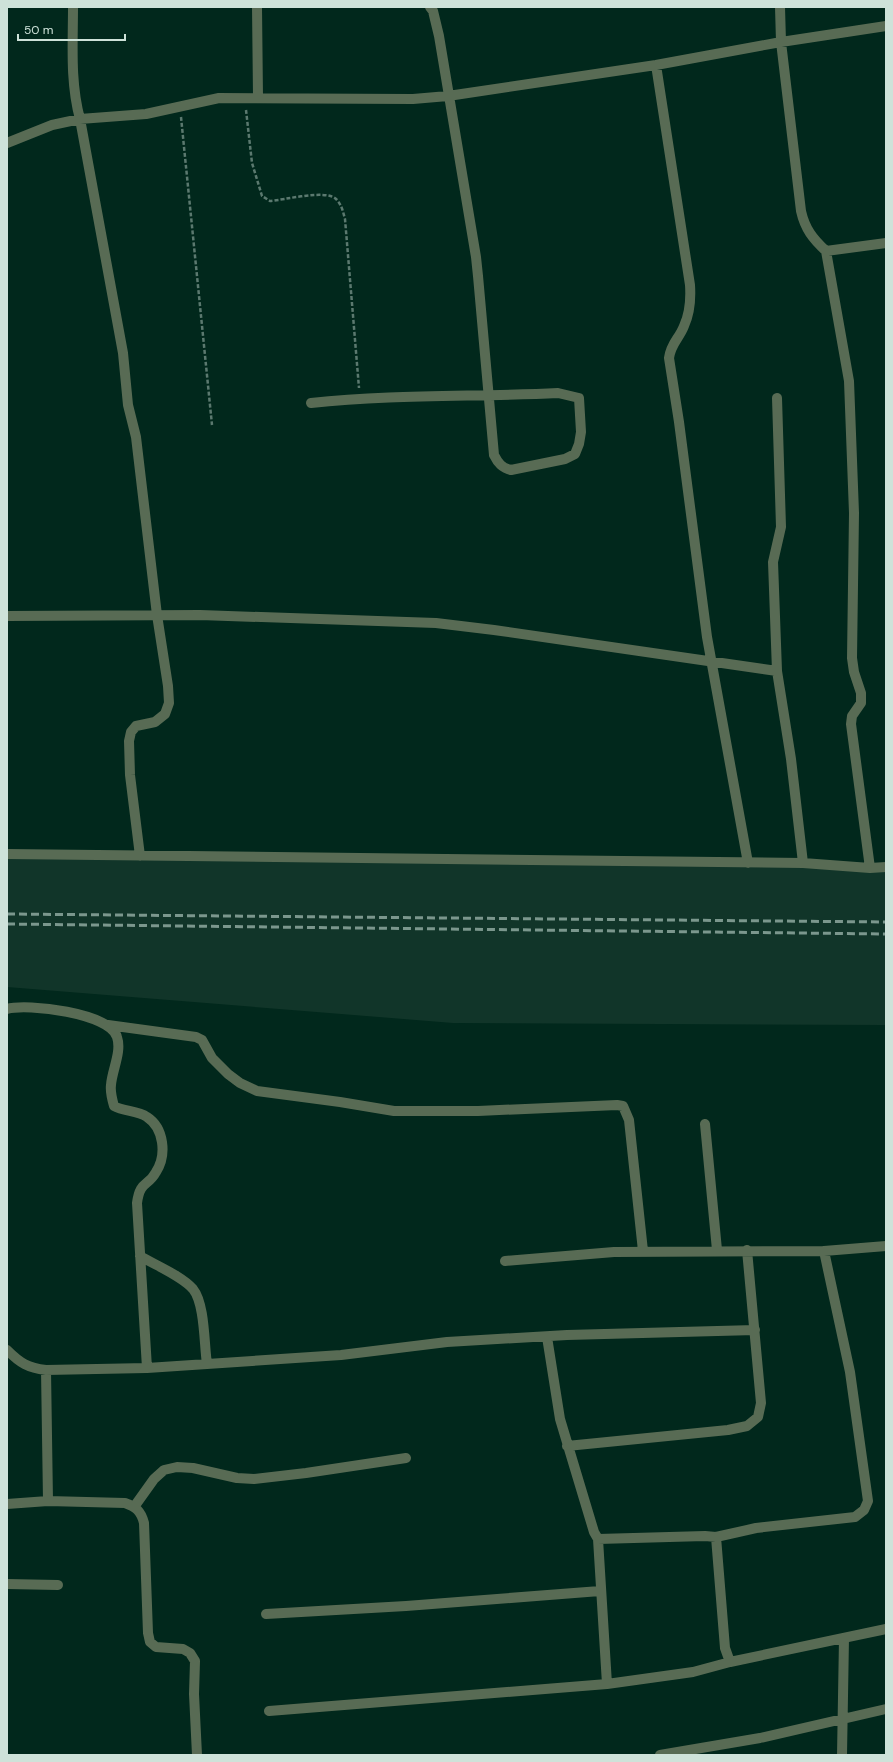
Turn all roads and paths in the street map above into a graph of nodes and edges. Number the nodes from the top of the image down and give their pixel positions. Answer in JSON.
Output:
{"nodes":[{"id":1,"x":73,"y":7,"type":"edge"},
{"id":2,"x":257,"y":7,"type":"edge"},
{"id":3,"x":430,"y":7,"type":"edge"},
{"id":4,"x":780,"y":7,"type":"edge"},
{"id":5,"x":886,"y":26,"type":"edge"},
{"id":6,"x":781,"y":42,"type":"junction"},
{"id":7,"x":656,"y":65,"type":"junction"},
{"id":8,"x":448,"y":96,"type":"junction"},
{"id":9,"x":245,"y":97,"type":"junction"},
{"id":10,"x":258,"y":98,"type":"junction"},
{"id":11,"x":180,"y":106,"type":"junction"},
{"id":12,"x":80,"y":119,"type":"junction"},
{"id":13,"x":7,"y":143,"type":"edge"},
{"id":14,"x":886,"y":243,"type":"edge"},
{"id":15,"x":826,"y":251,"type":"junction"},
{"id":16,"x":488,"y":396,"type":"junction"},
{"id":17,"x":777,"y":398,"type":"dead end"},
{"id":18,"x":360,"y":399,"type":"junction"},
{"id":19,"x":311,"y":403,"type":"dead end"},
{"id":20,"x":212,"y":425,"type":"dead end"},
{"id":21,"x":158,"y":615,"type":"junction"},
{"id":22,"x":7,"y":616,"type":"edge"},
{"id":23,"x":712,"y":661,"type":"junction"},
{"id":24,"x":777,"y":671,"type":"junction"},
{"id":25,"x":7,"y":854,"type":"edge"},
{"id":26,"x":140,"y":856,"type":"junction"},
{"id":27,"x":748,"y":863,"type":"junction"},
{"id":28,"x":803,"y":863,"type":"junction"},
{"id":29,"x":886,"y":867,"type":"edge"},
{"id":30,"x":870,"y":868,"type":"junction"},
{"id":31,"x":7,"y":1009,"type":"edge"},
{"id":32,"x":108,"y":1025,"type":"junction"},
{"id":33,"x":704,"y":1124,"type":"dead end"},
{"id":34,"x":886,"y":1246,"type":"edge"},
{"id":35,"x":716,"y":1250,"type":"junction"},
{"id":36,"x":748,"y":1250,"type":"junction"},
{"id":37,"x":643,"y":1251,"type":"junction"},
{"id":38,"x":824,"y":1251,"type":"junction"},
{"id":39,"x":140,"y":1256,"type":"junction"},
{"id":40,"x":505,"y":1262,"type":"dead end"},
{"id":41,"x":755,"y":1330,"type":"junction"},
{"id":42,"x":547,"y":1337,"type":"junction"},
{"id":43,"x":7,"y":1350,"type":"edge"},
{"id":44,"x":207,"y":1364,"type":"junction"},
{"id":45,"x":147,"y":1368,"type":"junction"},
{"id":46,"x":46,"y":1370,"type":"junction"},
{"id":47,"x":567,"y":1446,"type":"junction"},
{"id":48,"x":406,"y":1458,"type":"dead end"},
{"id":49,"x":48,"y":1502,"type":"junction"},
{"id":50,"x":7,"y":1504,"type":"edge"},
{"id":51,"x":134,"y":1507,"type":"junction"},
{"id":52,"x":716,"y":1537,"type":"junction"},
{"id":53,"x":598,"y":1539,"type":"junction"},
{"id":54,"x":7,"y":1584,"type":"edge"},
{"id":55,"x":58,"y":1584,"type":"dead end"},
{"id":56,"x":600,"y":1590,"type":"junction"},
{"id":57,"x":266,"y":1614,"type":"dead end"},
{"id":58,"x":886,"y":1629,"type":"edge"},
{"id":59,"x":844,"y":1638,"type":"junction"},
{"id":60,"x":730,"y":1662,"type":"junction"},
{"id":61,"x":608,"y":1684,"type":"junction"},
{"id":62,"x":886,"y":1710,"type":"edge"},
{"id":63,"x":269,"y":1712,"type":"dead end"},
{"id":64,"x":843,"y":1720,"type":"junction"},
{"id":65,"x":197,"y":1755,"type":"edge"},
{"id":66,"x":660,"y":1755,"type":"edge"},
{"id":67,"x":842,"y":1755,"type":"edge"}],
"edges":[{"from":1,"to":12,"type":"street"},
{"from":2,"to":10,"type":"street"},
{"from":3,"to":8,"type":"street"},
{"from":4,"to":6,"type":"street"},
{"from":5,"to":6,"type":"street"},
{"from":6,"to":7,"type":"street"},
{"from":6,"to":15,"type":"street"},
{"from":7,"to":8,"type":"street"},
{"from":7,"to":23,"type":"street"},
{"from":8,"to":10,"type":"street"},
{"from":8,"to":16,"type":"street"},
{"from":9,"to":10,"type":"street"},
{"from":9,"to":11,"type":"street"},
{"from":9,"to":18,"type":"path"},
{"from":11,"to":12,"type":"street"},
{"from":11,"to":20,"type":"path"},
{"from":12,"to":13,"type":"street"},
{"from":12,"to":21,"type":"street"},
{"from":14,"to":15,"type":"street"},
{"from":15,"to":30,"type":"street"},
{"from":16,"to":16,"type":"street"},
{"from":16,"to":18,"type":"street"},
{"from":17,"to":24,"type":"street"},
{"from":18,"to":19,"type":"street"},
{"from":21,"to":22,"type":"street"},
{"from":21,"to":23,"type":"street"},
{"from":21,"to":26,"type":"street"},
{"from":23,"to":24,"type":"street"},
{"from":23,"to":27,"type":"street"},
{"from":24,"to":28,"type":"street"},
{"from":25,"to":26,"type":"street"},
{"from":26,"to":27,"type":"street"},
{"from":27,"to":28,"type":"street"},
{"from":28,"to":30,"type":"street"},
{"from":29,"to":30,"type":"street"},
{"from":31,"to":32,"type":"street"},
{"from":32,"to":37,"type":"street"},
{"from":32,"to":39,"type":"street"},
{"from":33,"to":35,"type":"street"},
{"from":34,"to":38,"type":"street"},
{"from":35,"to":36,"type":"street"},
{"from":35,"to":37,"type":"street"},
{"from":36,"to":38,"type":"street"},
{"from":36,"to":41,"type":"street"},
{"from":37,"to":40,"type":"street"},
{"from":38,"to":52,"type":"street"},
{"from":39,"to":44,"type":"street"},
{"from":39,"to":45,"type":"street"},
{"from":41,"to":42,"type":"street"},
{"from":41,"to":47,"type":"street"},
{"from":42,"to":44,"type":"street"},
{"from":42,"to":47,"type":"street"},
{"from":43,"to":46,"type":"street"},
{"from":44,"to":45,"type":"street"},
{"from":45,"to":46,"type":"street"},
{"from":46,"to":49,"type":"street"},
{"from":47,"to":53,"type":"street"},
{"from":48,"to":51,"type":"street"},
{"from":49,"to":50,"type":"street"},
{"from":49,"to":51,"type":"street"},
{"from":51,"to":65,"type":"street"},
{"from":52,"to":53,"type":"street"},
{"from":52,"to":60,"type":"street"},
{"from":53,"to":56,"type":"street"},
{"from":54,"to":55,"type":"street"},
{"from":56,"to":57,"type":"street"},
{"from":56,"to":61,"type":"street"},
{"from":58,"to":59,"type":"street"},
{"from":59,"to":60,"type":"street"},
{"from":59,"to":64,"type":"street"},
{"from":60,"to":61,"type":"street"},
{"from":61,"to":63,"type":"street"},
{"from":62,"to":64,"type":"street"},
{"from":64,"to":66,"type":"street"},
{"from":64,"to":67,"type":"street"}]}
